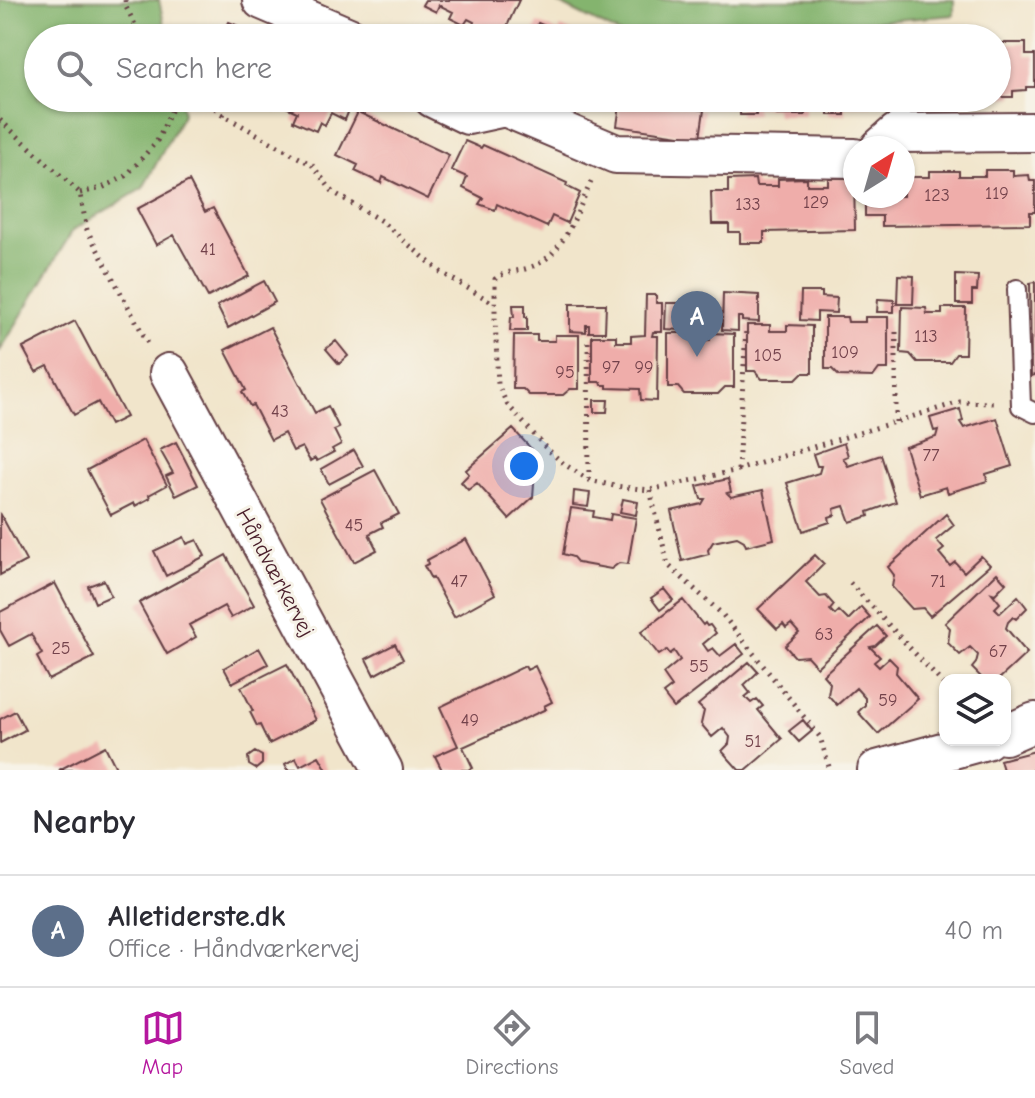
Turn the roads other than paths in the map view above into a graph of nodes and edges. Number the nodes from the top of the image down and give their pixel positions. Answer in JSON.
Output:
{"nodes":[{"id":1,"x":262,"y":0,"type":"edge"},
{"id":2,"x":318,"y":24,"type":"edge"},
{"id":3,"x":462,"y":112,"type":"edge"},
{"id":4,"x":482,"y":112,"type":"edge"},
{"id":5,"x":517,"y":112,"type":"edge"},
{"id":6,"x":1035,"y":132,"type":"edge"},
{"id":7,"x":894,"y":136,"type":"edge"},
{"id":8,"x":843,"y":158,"type":"edge"},
{"id":9,"x":1017,"y":289,"type":"dead end"},
{"id":10,"x":169,"y":373,"type":"road end"},
{"id":11,"x":1028,"y":409,"type":"edge"},
{"id":12,"x":1035,"y":722,"type":"edge"},
{"id":13,"x":1011,"y":732,"type":"edge"},
{"id":14,"x":964,"y":746,"type":"edge"},
{"id":15,"x":383,"y":770,"type":"edge"},
{"id":16,"x":877,"y":770,"type":"edge"}],
"edges":[{"from":1,"to":2,"type":"street"},
{"from":3,"to":4,"type":"street"},
{"from":5,"to":8,"type":"street"},
{"from":6,"to":7,"type":"street"},
{"from":9,"to":11,"type":"lane"},
{"from":10,"to":15,"type":"street","name":"Håndværkervej"},
{"from":12,"to":13,"type":"street"},
{"from":14,"to":16,"type":"street"}]}
